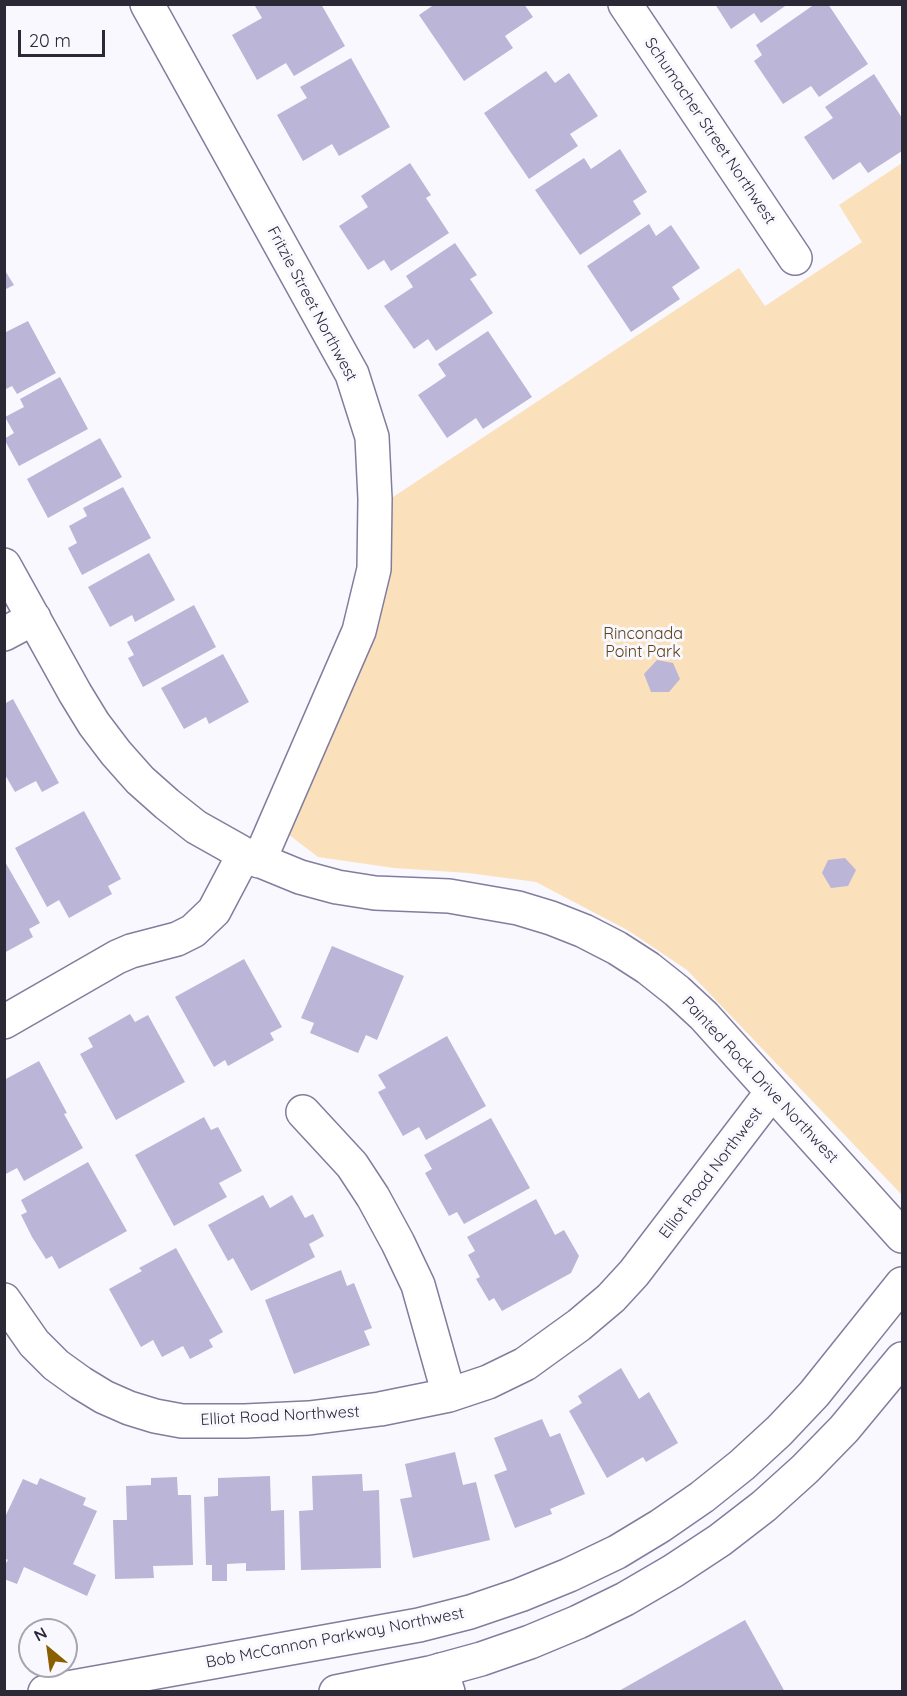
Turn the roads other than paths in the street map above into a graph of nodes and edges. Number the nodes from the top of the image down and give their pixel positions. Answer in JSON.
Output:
{"nodes":[{"id":1,"x":147,"y":4,"type":"edge"},
{"id":2,"x":625,"y":4,"type":"edge"},
{"id":3,"x":795,"y":258,"type":"dead end"},
{"id":4,"x":4,"y":565,"type":"edge"},
{"id":5,"x":34,"y":618,"type":"junction"},
{"id":6,"x":4,"y":634,"type":"edge"},
{"id":7,"x":252,"y":858,"type":"junction"},
{"id":8,"x":4,"y":1022,"type":"edge"},
{"id":9,"x":772,"y":1092,"type":"junction"},
{"id":10,"x":303,"y":1112,"type":"dead end"},
{"id":11,"x":903,"y":1236,"type":"edge"},
{"id":12,"x":903,"y":1284,"type":"edge"},
{"id":13,"x":4,"y":1300,"type":"edge"},
{"id":14,"x":903,"y":1359,"type":"edge"},
{"id":15,"x":449,"y":1395,"type":"junction"},
{"id":16,"x":428,"y":1623,"type":"junction"},
{"id":17,"x":445,"y":1681,"type":"edge"},
{"id":18,"x":45,"y":1692,"type":"edge"},
{"id":19,"x":336,"y":1692,"type":"edge"}],
"edges":[{"from":1,"to":7,"type":"street","name":"Fritzie Street Northwest"},
{"from":2,"to":3,"type":"street","name":"Schumacher Street Northwest"},
{"from":4,"to":5,"type":"street","name":"Painted Rock Drive Northwest"},
{"from":5,"to":6,"type":"street"},
{"from":5,"to":7,"type":"street","name":"Painted Rock Drive Northwest"},
{"from":7,"to":8,"type":"street","name":"Fritzie Street Northwest"},
{"from":7,"to":9,"type":"street","name":"Painted Rock Drive Northwest"},
{"from":9,"to":11,"type":"street","name":"Painted Rock Drive Northwest"},
{"from":9,"to":15,"type":"street","name":"Elliot Road Northwest"},
{"from":10,"to":15,"type":"street"},
{"from":12,"to":16,"type":"street","name":"Bob McCannon Parkway Northwest"},
{"from":13,"to":15,"type":"street","name":"Elliot Road Northwest"},
{"from":14,"to":17,"type":"street"},
{"from":16,"to":17,"type":"street"},
{"from":16,"to":18,"type":"street","name":"Bob McCannon Parkway Northwest"},
{"from":17,"to":19,"type":"street"}]}
